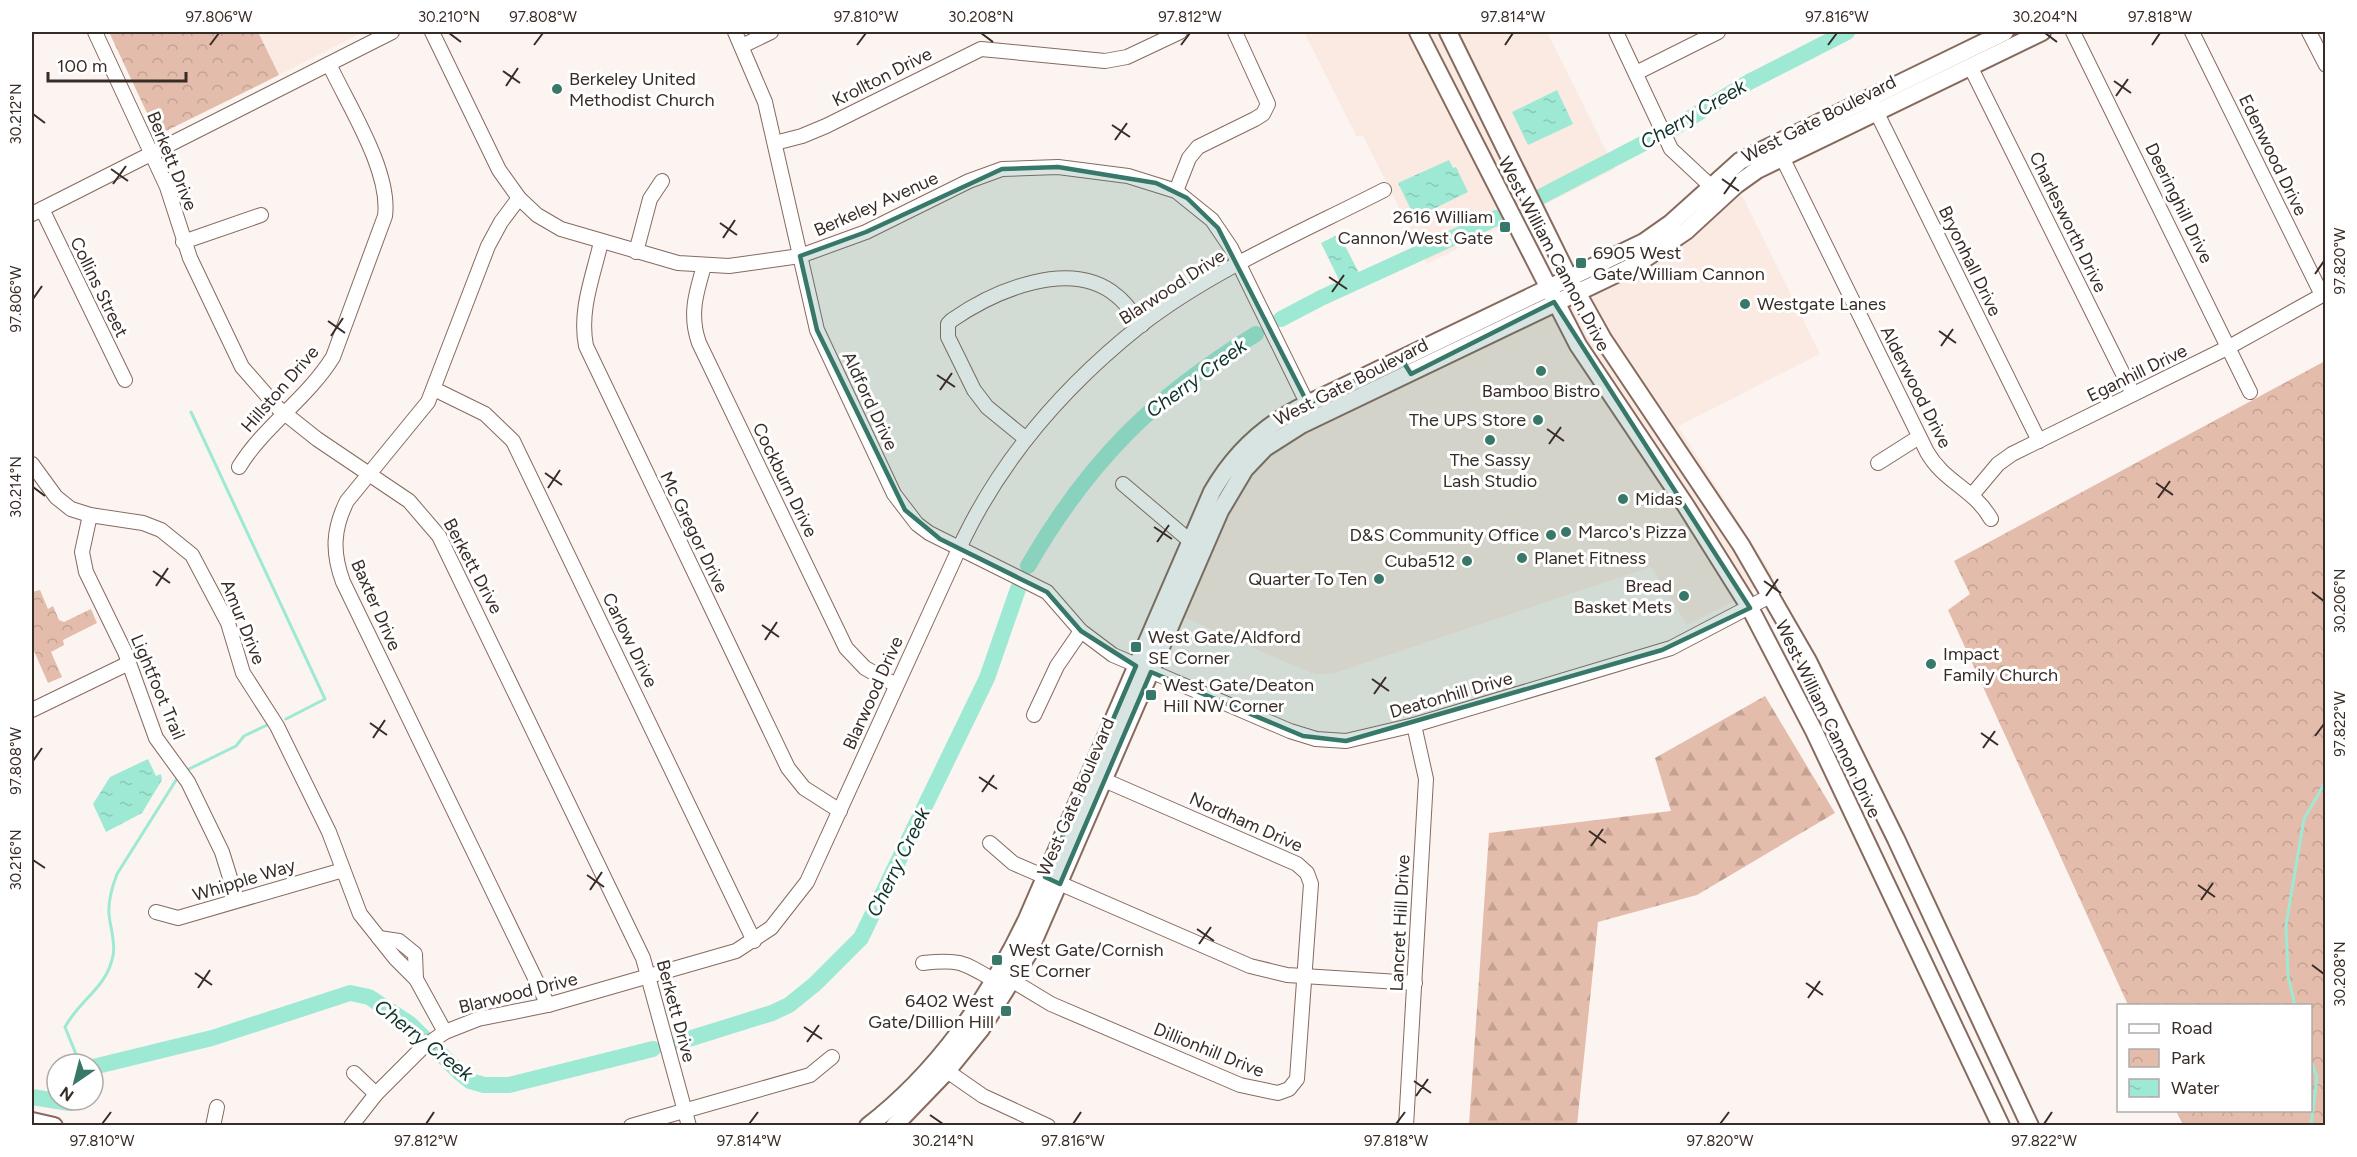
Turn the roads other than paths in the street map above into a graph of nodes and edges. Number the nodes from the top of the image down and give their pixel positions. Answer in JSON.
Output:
{"nodes":[{"id":1,"x":95,"y":32,"type":"edge"},
{"id":2,"x":393,"y":32,"type":"edge"},
{"id":3,"x":432,"y":32,"type":"edge"},
{"id":4,"x":735,"y":32,"type":"edge"},
{"id":5,"x":771,"y":32,"type":"edge"},
{"id":6,"x":1180,"y":32,"type":"edge"},
{"id":7,"x":1235,"y":32,"type":"edge"},
{"id":8,"x":1418,"y":32,"type":"edge"},
{"id":9,"x":1448,"y":32,"type":"edge"},
{"id":10,"x":1616,"y":32,"type":"edge"},
{"id":11,"x":1718,"y":32,"type":"edge"},
{"id":12,"x":2005,"y":32,"type":"edge"},
{"id":13,"x":2042,"y":32,"type":"edge"},
{"id":14,"x":2073,"y":32,"type":"edge"},
{"id":15,"x":2192,"y":32,"type":"edge"},
{"id":16,"x":2309,"y":32,"type":"edge"},
{"id":17,"x":742,"y":46,"type":"junction"},
{"id":18,"x":329,"y":64,"type":"junction"},
{"id":19,"x":2325,"y":64,"type":"edge"},
{"id":20,"x":1970,"y":66,"type":"junction"},
{"id":21,"x":1636,"y":73,"type":"junction"},
{"id":22,"x":1873,"y":104,"type":"junction"},
{"id":23,"x":774,"y":143,"type":"junction"},
{"id":24,"x":152,"y":154,"type":"junction"},
{"id":25,"x":1782,"y":157,"type":"junction"},
{"id":26,"x":662,"y":181,"type":"dead end"},
{"id":27,"x":1384,"y":190,"type":"dead end"},
{"id":28,"x":1176,"y":191,"type":"junction"},
{"id":29,"x":1716,"y":192,"type":"junction"},
{"id":30,"x":519,"y":198,"type":"junction"},
{"id":31,"x":37,"y":211,"type":"edge"},
{"id":32,"x":261,"y":215,"type":"dead end"},
{"id":33,"x":183,"y":242,"type":"junction"},
{"id":34,"x":601,"y":242,"type":"junction"},
{"id":35,"x":636,"y":252,"type":"junction"},
{"id":36,"x":800,"y":256,"type":"junction"},
{"id":37,"x":1239,"y":264,"type":"junction"},
{"id":38,"x":704,"y":266,"type":"junction"},
{"id":39,"x":1573,"y":285,"type":"junction"},
{"id":40,"x":2324,"y":294,"type":"edge"},
{"id":41,"x":1551,"y":295,"type":"junction"},
{"id":42,"x":1142,"y":325,"type":"junction"},
{"id":43,"x":2229,"y":347,"type":"junction"},
{"id":44,"x":1401,"y":358,"type":"junction"},
{"id":45,"x":1411,"y":374,"type":"junction"},
{"id":46,"x":125,"y":380,"type":"dead end"},
{"id":47,"x":435,"y":389,"type":"junction"},
{"id":48,"x":2250,"y":392,"type":"dead end"},
{"id":49,"x":2133,"y":394,"type":"junction"},
{"id":50,"x":1311,"y":411,"type":"junction"},
{"id":51,"x":285,"y":414,"type":"junction"},
{"id":52,"x":1659,"y":420,"type":"junction"},
{"id":53,"x":1639,"y":437,"type":"junction"},
{"id":54,"x":1919,"y":437,"type":"junction"},
{"id":55,"x":1026,"y":439,"type":"junction"},
{"id":56,"x":2039,"y":441,"type":"junction"},
{"id":57,"x":32,"y":464,"type":"edge"},
{"id":58,"x":1878,"y":464,"type":"dead end"},
{"id":59,"x":239,"y":467,"type":"dead end"},
{"id":60,"x":369,"y":473,"type":"junction"},
{"id":61,"x":1123,"y":484,"type":"dead end"},
{"id":62,"x":1972,"y":495,"type":"junction"},
{"id":63,"x":90,"y":515,"type":"junction"},
{"id":64,"x":1991,"y":519,"type":"dead end"},
{"id":65,"x":1190,"y":541,"type":"junction"},
{"id":66,"x":959,"y":548,"type":"junction"},
{"id":67,"x":1772,"y":595,"type":"junction"},
{"id":68,"x":1750,"y":608,"type":"junction"},
{"id":69,"x":1082,"y":631,"type":"junction"},
{"id":70,"x":129,"y":663,"type":"junction"},
{"id":71,"x":1144,"y":669,"type":"junction"},
{"id":72,"x":896,"y":686,"type":"junction"},
{"id":73,"x":32,"y":710,"type":"edge"},
{"id":74,"x":1034,"y":715,"type":"dead end"},
{"id":75,"x":1414,"y":725,"type":"junction"},
{"id":76,"x":1104,"y":780,"type":"junction"},
{"id":77,"x":840,"y":811,"type":"junction"},
{"id":78,"x":990,"y":843,"type":"dead end"},
{"id":79,"x":343,"y":870,"type":"junction"},
{"id":80,"x":1052,"y":881,"type":"junction"},
{"id":81,"x":237,"y":900,"type":"junction"},
{"id":82,"x":156,"y":912,"type":"dead end"},
{"id":83,"x":754,"y":941,"type":"junction"},
{"id":84,"x":923,"y":963,"type":"dead end"},
{"id":85,"x":1304,"y":977,"type":"junction"},
{"id":86,"x":649,"y":978,"type":"junction"},
{"id":87,"x":994,"y":981,"type":"junction"},
{"id":88,"x":1013,"y":981,"type":"junction"},
{"id":89,"x":1415,"y":983,"type":"junction"},
{"id":90,"x":548,"y":1005,"type":"junction"},
{"id":91,"x":440,"y":1035,"type":"junction"},
{"id":92,"x":832,"y":1057,"type":"dead end"},
{"id":93,"x":947,"y":1071,"type":"junction"},
{"id":94,"x":354,"y":1073,"type":"dead end"},
{"id":95,"x":376,"y":1094,"type":"junction"},
{"id":96,"x":217,"y":1107,"type":"dead end"},
{"id":97,"x":685,"y":1111,"type":"junction"},
{"id":98,"x":32,"y":1121,"type":"edge"},
{"id":99,"x":54,"y":1125,"type":"edge"},
{"id":100,"x":213,"y":1125,"type":"edge"},
{"id":101,"x":351,"y":1125,"type":"edge"},
{"id":102,"x":630,"y":1125,"type":"edge"},
{"id":103,"x":689,"y":1125,"type":"edge"},
{"id":104,"x":868,"y":1125,"type":"edge"},
{"id":105,"x":894,"y":1125,"type":"edge"},
{"id":106,"x":1048,"y":1125,"type":"edge"},
{"id":107,"x":1406,"y":1125,"type":"edge"},
{"id":108,"x":2001,"y":1125,"type":"edge"},
{"id":109,"x":2029,"y":1125,"type":"edge"}],
"edges":[{"from":1,"to":24,"type":"street","name":"Berkett Drive"},
{"from":2,"to":18,"type":"street"},
{"from":3,"to":30,"type":"street","name":"Berkeley Avenue"},
{"from":4,"to":17,"type":"street","name":"Aldford Drive"},
{"from":5,"to":17,"type":"street"},
{"from":6,"to":23,"type":"street","name":"Krollton Drive"},
{"from":7,"to":28,"type":"street"},
{"from":8,"to":41,"type":"main road","name":"West William Cannon Drive"},
{"from":9,"to":39,"type":"main road","name":"West William Cannon Drive"},
{"from":10,"to":21,"type":"street"},
{"from":11,"to":21,"type":"street"},
{"from":12,"to":22,"type":"main road","name":"West Gate Boulevard"},
{"from":13,"to":20,"type":"main road","name":"West Gate Boulevard"},
{"from":14,"to":43,"type":"street","name":"Deeringhill Drive"},
{"from":15,"to":40,"type":"street","name":"Edenwood Drive"},
{"from":16,"to":19,"type":"street"},
{"from":17,"to":23,"type":"street","name":"Aldford Drive"},
{"from":18,"to":24,"type":"street"},
{"from":18,"to":51,"type":"street","name":"Hillston Drive"},
{"from":20,"to":22,"type":"main road","name":"West Gate Boulevard"},
{"from":20,"to":49,"type":"street","name":"Charlesworth Drive"},
{"from":21,"to":29,"type":"street"},
{"from":22,"to":25,"type":"main road","name":"West Gate Boulevard"},
{"from":22,"to":29,"type":"main road","name":"West Gate Boulevard"},
{"from":22,"to":56,"type":"street","name":"Bryonhall Drive"},
{"from":23,"to":36,"type":"street","name":"Aldford Drive"},
{"from":24,"to":31,"type":"street"},
{"from":24,"to":33,"type":"street","name":"Berkett Drive"},
{"from":25,"to":29,"type":"main road","name":"West Gate Boulevard"},
{"from":25,"to":54,"type":"street","name":"Alderwood Drive"},
{"from":26,"to":35,"type":"street"},
{"from":27,"to":37,"type":"street","name":"Blarwood Drive"},
{"from":28,"to":36,"type":"street","name":"Berkeley Avenue"},
{"from":28,"to":37,"type":"street","name":"Berkeley Avenue"},
{"from":29,"to":39,"type":"main road","name":"West Gate Boulevard"},
{"from":30,"to":34,"type":"street","name":"Berkeley Avenue"},
{"from":30,"to":47,"type":"street","name":"Baxter Drive"},
{"from":31,"to":46,"type":"street","name":"Collins Street"},
{"from":32,"to":33,"type":"street"},
{"from":33,"to":51,"type":"street","name":"Berkett Drive"},
{"from":34,"to":35,"type":"street","name":"Berkeley Avenue"},
{"from":34,"to":77,"type":"street","name":"Mc Gregor Drive"},
{"from":35,"to":38,"type":"street","name":"Berkeley Avenue"},
{"from":36,"to":38,"type":"street","name":"Berkeley Avenue"},
{"from":36,"to":66,"type":"street","name":"Aldford Drive"},
{"from":37,"to":42,"type":"street","name":"Blarwood Drive"},
{"from":37,"to":50,"type":"street","name":"Berkeley Avenue"},
{"from":38,"to":72,"type":"street","name":"Cockburn Drive"},
{"from":39,"to":41,"type":"main road","name":"West Gate Boulevard"},
{"from":39,"to":52,"type":"main road","name":"West William Cannon Drive"},
{"from":40,"to":43,"type":"street","name":"Eganhill Drive"},
{"from":41,"to":44,"type":"main road","name":"West Gate Boulevard"},
{"from":41,"to":45,"type":"main road","name":"West Gate Boulevard"},
{"from":41,"to":53,"type":"main road","name":"West William Cannon Drive"},
{"from":42,"to":55,"type":"street","name":"Blarwood Drive"},
{"from":42,"to":55,"type":"street"},
{"from":43,"to":48,"type":"street","name":"Deeringhill Drive"},
{"from":43,"to":49,"type":"street","name":"Eganhill Drive"},
{"from":44,"to":45,"type":"main road"},
{"from":44,"to":50,"type":"main road","name":"West Gate Boulevard"},
{"from":45,"to":50,"type":"main road","name":"West Gate Boulevard"},
{"from":47,"to":60,"type":"street","name":"Baxter Drive"},
{"from":47,"to":83,"type":"street","name":"Carlow Drive"},
{"from":49,"to":56,"type":"street","name":"Eganhill Drive"},
{"from":50,"to":65,"type":"main road","name":"West Gate Boulevard"},
{"from":50,"to":71,"type":"main road","name":"West Gate Boulevard"},
{"from":51,"to":59,"type":"street","name":"Hillston Drive"},
{"from":51,"to":60,"type":"street","name":"Berkett Drive"},
{"from":52,"to":53,"type":"main road"},
{"from":52,"to":67,"type":"main road","name":"West William Cannon Drive"},
{"from":53,"to":68,"type":"main road","name":"West William Cannon Drive"},
{"from":54,"to":58,"type":"street"},
{"from":54,"to":62,"type":"street","name":"Alderwood Drive"},
{"from":55,"to":66,"type":"street","name":"Blarwood Drive"},
{"from":56,"to":62,"type":"street","name":"Eganhill Drive"},
{"from":57,"to":63,"type":"street","name":"Amur Drive"},
{"from":60,"to":86,"type":"street","name":"Berkett Drive"},
{"from":60,"to":90,"type":"street","name":"Baxter Drive"},
{"from":61,"to":65,"type":"street"},
{"from":62,"to":64,"type":"street","name":"Alderwood Drive"},
{"from":63,"to":70,"type":"street","name":"Lightfoot Trail"},
{"from":63,"to":79,"type":"street","name":"Amur Drive"},
{"from":65,"to":71,"type":"main road","name":"West Gate Boulevard"},
{"from":66,"to":69,"type":"street","name":"Aldford Drive"},
{"from":66,"to":72,"type":"street","name":"Blarwood Drive"},
{"from":67,"to":68,"type":"street","name":"Deatonhill Drive"},
{"from":67,"to":109,"type":"main road","name":"West William Cannon Drive"},
{"from":68,"to":75,"type":"street","name":"Deatonhill Drive"},
{"from":68,"to":108,"type":"main road","name":"West William Cannon Drive"},
{"from":69,"to":71,"type":"street","name":"Aldford Drive"},
{"from":69,"to":74,"type":"street"},
{"from":70,"to":73,"type":"street"},
{"from":70,"to":81,"type":"street","name":"Lightfoot Trail"},
{"from":71,"to":75,"type":"street","name":"Deatonhill Drive"},
{"from":71,"to":76,"type":"main road","name":"West Gate Boulevard"},
{"from":71,"to":80,"type":"main road","name":"West Gate Boulevard"},
{"from":72,"to":77,"type":"street","name":"Blarwood Drive"},
{"from":75,"to":89,"type":"street","name":"Lancret Hill Drive"},
{"from":76,"to":80,"type":"main road","name":"West Gate Boulevard"},
{"from":76,"to":85,"type":"street","name":"Nordham Drive"},
{"from":77,"to":83,"type":"street","name":"Blarwood Drive"},
{"from":78,"to":80,"type":"street"},
{"from":79,"to":81,"type":"street","name":"Whipple Way"},
{"from":79,"to":91,"type":"street","name":"Amur Drive"},
{"from":80,"to":85,"type":"street"},
{"from":80,"to":87,"type":"main road","name":"West Gate Boulevard"},
{"from":80,"to":88,"type":"main road","name":"West Gate Boulevard"},
{"from":81,"to":82,"type":"street","name":"Whipple Way"},
{"from":83,"to":86,"type":"street","name":"Blarwood Drive"},
{"from":84,"to":87,"type":"street"},
{"from":85,"to":88,"type":"street","name":"Dillionhill Drive"},
{"from":85,"to":89,"type":"street"},
{"from":86,"to":90,"type":"street","name":"Blarwood Drive"},
{"from":86,"to":97,"type":"street","name":"Berkett Drive"},
{"from":87,"to":104,"type":"main road","name":"West Gate Boulevard"},
{"from":88,"to":93,"type":"main road","name":"West Gate Boulevard"},
{"from":89,"to":107,"type":"street","name":"Lancret Hill Drive"},
{"from":90,"to":91,"type":"street","name":"Blarwood Drive"},
{"from":91,"to":95,"type":"street","name":"Blarwood Drive"},
{"from":92,"to":97,"type":"street"},
{"from":93,"to":105,"type":"main road","name":"West Gate Boulevard"},
{"from":93,"to":106,"type":"street"},
{"from":94,"to":95,"type":"street"},
{"from":95,"to":101,"type":"street","name":"Blarwood Drive"},
{"from":96,"to":100,"type":"street"},
{"from":97,"to":102,"type":"street"},
{"from":97,"to":103,"type":"street","name":"Berkett Drive"},
{"from":98,"to":99,"type":"main road"}]}
